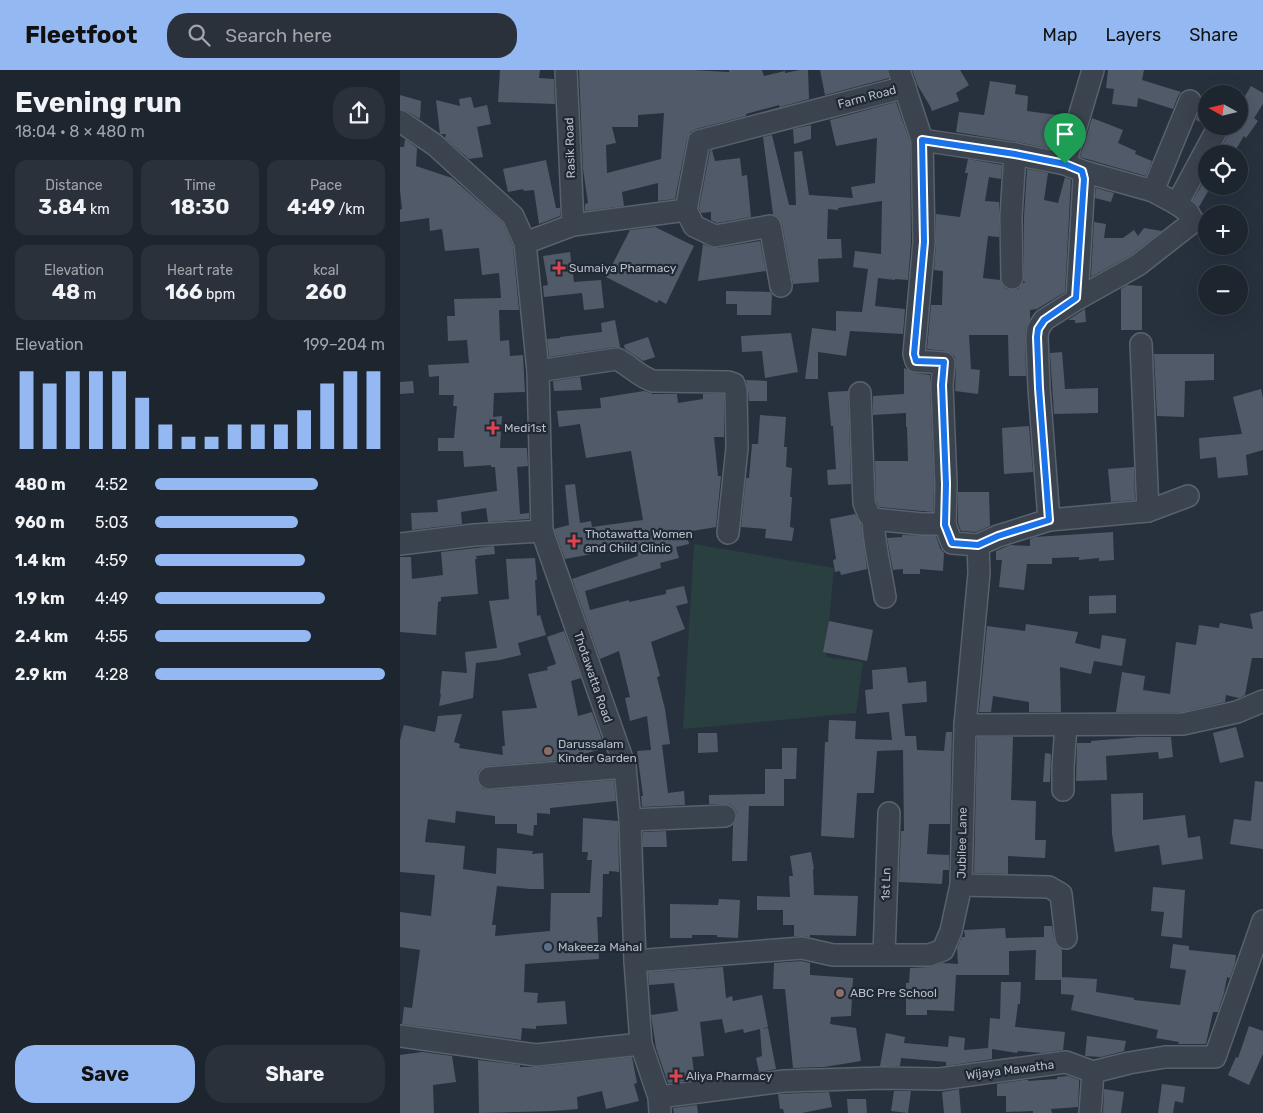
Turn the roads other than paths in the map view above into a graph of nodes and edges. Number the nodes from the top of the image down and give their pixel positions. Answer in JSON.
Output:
{"nodes":[{"id":1,"x":566,"y":70,"type":"edge"},
{"id":2,"x":1093,"y":70,"type":"edge"},
{"id":3,"x":902,"y":78,"type":"edge"},
{"id":4,"x":1190,"y":101,"type":"dead end"},
{"id":5,"x":400,"y":120,"type":"edge"},
{"id":6,"x":1214,"y":135,"type":"edge"},
{"id":7,"x":922,"y":140,"type":"junction"},
{"id":8,"x":1015,"y":154,"type":"junction"},
{"id":9,"x":1073,"y":167,"type":"junction"},
{"id":10,"x":1153,"y":191,"type":"junction"},
{"id":11,"x":1177,"y":204,"type":"junction"},
{"id":12,"x":686,"y":210,"type":"junction"},
{"id":13,"x":573,"y":225,"type":"junction"},
{"id":14,"x":525,"y":243,"type":"junction"},
{"id":15,"x":1012,"y":278,"type":"dead end"},
{"id":16,"x":781,"y":286,"type":"dead end"},
{"id":17,"x":1076,"y":298,"type":"junction"},
{"id":18,"x":1141,"y":344,"type":"dead end"},
{"id":19,"x":538,"y":371,"type":"junction"},
{"id":20,"x":860,"y":393,"type":"dead end"},
{"id":21,"x":1188,"y":496,"type":"dead end"},
{"id":22,"x":1148,"y":511,"type":"junction"},
{"id":23,"x":873,"y":519,"type":"junction"},
{"id":24,"x":1049,"y":520,"type":"junction"},
{"id":25,"x":945,"y":524,"type":"junction"},
{"id":26,"x":542,"y":531,"type":"junction"},
{"id":27,"x":728,"y":533,"type":"dead end"},
{"id":28,"x":400,"y":544,"type":"edge"},
{"id":29,"x":978,"y":545,"type":"junction"},
{"id":30,"x":885,"y":597,"type":"dead end"},
{"id":31,"x":1263,"y":701,"type":"edge"},
{"id":32,"x":965,"y":725,"type":"junction"},
{"id":33,"x":1066,"y":725,"type":"junction"},
{"id":34,"x":625,"y":768,"type":"junction"},
{"id":35,"x":489,"y":778,"type":"dead end"},
{"id":36,"x":1063,"y":790,"type":"dead end"},
{"id":37,"x":889,"y":812,"type":"dead end"},
{"id":38,"x":725,"y":816,"type":"dead end"},
{"id":39,"x":630,"y":820,"type":"junction"},
{"id":40,"x":961,"y":885,"type":"junction"},
{"id":41,"x":1263,"y":922,"type":"edge"},
{"id":42,"x":1066,"y":938,"type":"dead end"},
{"id":43,"x":884,"y":955,"type":"junction"},
{"id":44,"x":635,"y":961,"type":"junction"},
{"id":45,"x":400,"y":1036,"type":"edge"},
{"id":46,"x":641,"y":1044,"type":"junction"},
{"id":47,"x":1093,"y":1072,"type":"junction"},
{"id":48,"x":660,"y":1105,"type":"edge"},
{"id":49,"x":1090,"y":1113,"type":"edge"}],
"edges":[{"from":1,"to":13,"type":"street","name":"Rasik Road"},
{"from":2,"to":9,"type":"street"},
{"from":3,"to":7,"type":"street","name":"Farm Road"},
{"from":3,"to":12,"type":"street","name":"Farm Road"},
{"from":4,"to":10,"type":"street"},
{"from":5,"to":14,"type":"street","name":"Thotawatta Road"},
{"from":6,"to":11,"type":"street"},
{"from":7,"to":8,"type":"street"},
{"from":7,"to":25,"type":"street","name":"Farm Road"},
{"from":8,"to":9,"type":"street"},
{"from":8,"to":15,"type":"street"},
{"from":9,"to":10,"type":"street"},
{"from":9,"to":17,"type":"street"},
{"from":10,"to":11,"type":"street"},
{"from":11,"to":17,"type":"street"},
{"from":12,"to":13,"type":"street"},
{"from":12,"to":16,"type":"street"},
{"from":13,"to":14,"type":"street"},
{"from":14,"to":19,"type":"street","name":"Thotawatta Road"},
{"from":17,"to":24,"type":"street"},
{"from":18,"to":22,"type":"street"},
{"from":19,"to":26,"type":"street","name":"Thotawatta Road"},
{"from":19,"to":27,"type":"street"},
{"from":20,"to":23,"type":"street"},
{"from":21,"to":22,"type":"street"},
{"from":22,"to":24,"type":"street"},
{"from":23,"to":25,"type":"street"},
{"from":23,"to":30,"type":"street"},
{"from":24,"to":29,"type":"street"},
{"from":25,"to":29,"type":"street"},
{"from":26,"to":28,"type":"street"},
{"from":26,"to":34,"type":"street","name":"Thotawatta Road"},
{"from":29,"to":32,"type":"street","name":"Jubilee Lane"},
{"from":31,"to":33,"type":"street"},
{"from":32,"to":33,"type":"street"},
{"from":32,"to":40,"type":"street","name":"Jubilee Lane"},
{"from":33,"to":36,"type":"street"},
{"from":34,"to":35,"type":"street"},
{"from":34,"to":39,"type":"street","name":"Thotawatta Road"},
{"from":37,"to":43,"type":"street","name":"1st Ln"},
{"from":38,"to":39,"type":"street"},
{"from":39,"to":44,"type":"street","name":"Thotawatta Road"},
{"from":40,"to":42,"type":"street"},
{"from":40,"to":43,"type":"street","name":"Jubilee Lane"},
{"from":41,"to":47,"type":"street"},
{"from":43,"to":44,"type":"street","name":"Jubilee Lane"},
{"from":44,"to":46,"type":"street","name":"Thotawatta Road"},
{"from":45,"to":46,"type":"street"},
{"from":46,"to":48,"type":"street","name":"Thotawatta Road"},
{"from":47,"to":48,"type":"street","name":"Wijaya Mawatha"},
{"from":47,"to":49,"type":"street"}]}
